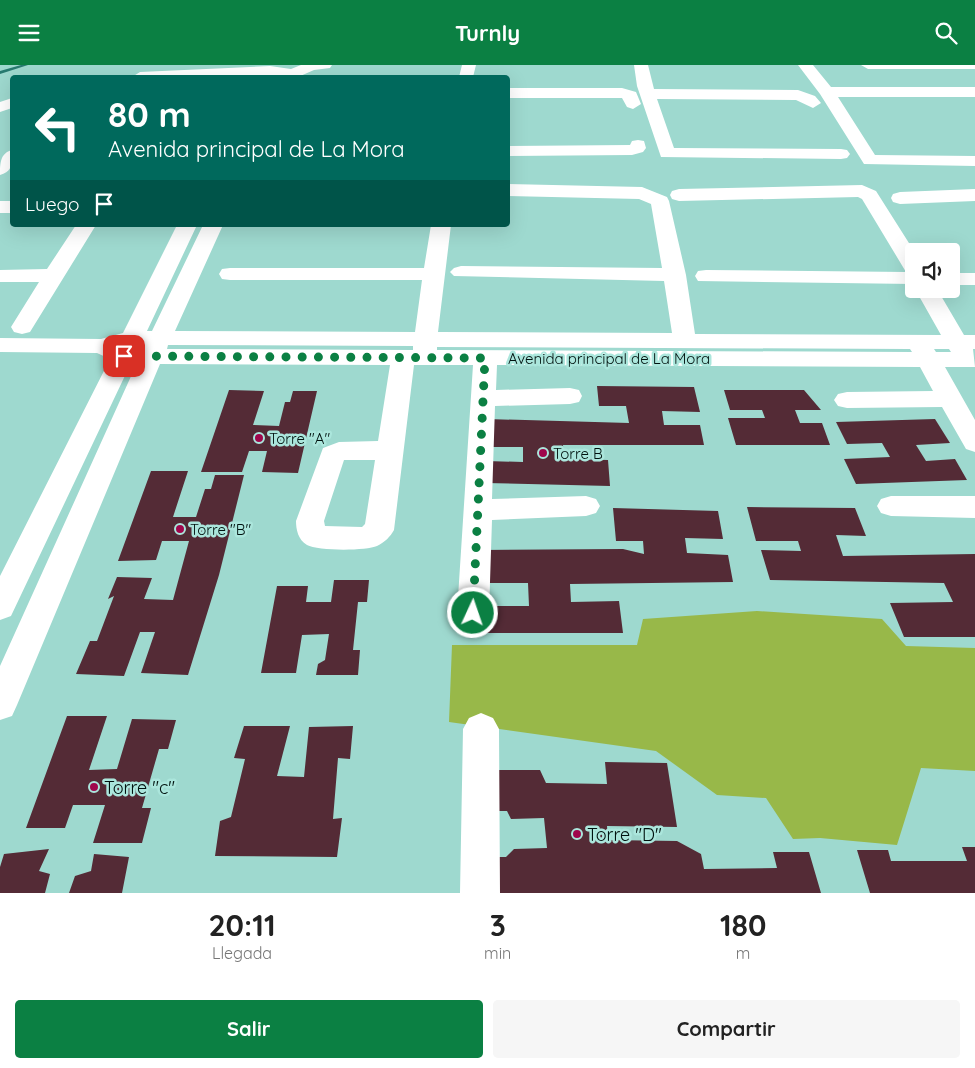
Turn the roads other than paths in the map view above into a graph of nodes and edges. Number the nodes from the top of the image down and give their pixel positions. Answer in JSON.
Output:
{"nodes":[{"id":1,"x":325,"y":65,"type":"edge"},
{"id":2,"x":641,"y":65,"type":"edge"},
{"id":3,"x":805,"y":65,"type":"edge"},
{"id":4,"x":868,"y":65,"type":"edge"},
{"id":5,"x":975,"y":65,"type":"edge"},
{"id":6,"x":278,"y":73,"type":"edge"},
{"id":7,"x":217,"y":75,"type":"edge"},
{"id":8,"x":975,"y":92,"type":"edge"},
{"id":9,"x":510,"y":93,"type":"edge"},
{"id":10,"x":827,"y":93,"type":"junction"},
{"id":11,"x":648,"y":94,"type":"junction"},
{"id":12,"x":813,"y":103,"type":"dead end"},
{"id":13,"x":632,"y":104,"type":"dead end"},
{"id":14,"x":638,"y":145,"type":"dead end"},
{"id":15,"x":510,"y":151,"type":"edge"},
{"id":16,"x":841,"y":154,"type":"dead end"},
{"id":17,"x":10,"y":158,"type":"edge"},
{"id":18,"x":975,"y":161,"type":"edge"},
{"id":19,"x":0,"y":170,"type":"edge"},
{"id":20,"x":510,"y":190,"type":"edge"},
{"id":21,"x":679,"y":195,"type":"dead end"},
{"id":22,"x":975,"y":195,"type":"edge"},
{"id":23,"x":900,"y":198,"type":"dead end"},
{"id":24,"x":85,"y":227,"type":"edge"},
{"id":25,"x":186,"y":227,"type":"edge"},
{"id":26,"x":212,"y":227,"type":"edge"},
{"id":27,"x":441,"y":227,"type":"edge"},
{"id":28,"x":905,"y":254,"type":"edge"},
{"id":29,"x":461,"y":272,"type":"dead end"},
{"id":30,"x":230,"y":274,"type":"dead end"},
{"id":31,"x":433,"y":274,"type":"junction"},
{"id":32,"x":54,"y":275,"type":"junction"},
{"id":33,"x":674,"y":275,"type":"junction"},
{"id":34,"x":0,"y":276,"type":"edge"},
{"id":35,"x":706,"y":276,"type":"dead end"},
{"id":36,"x":905,"y":278,"type":"edge"},
{"id":37,"x":960,"y":279,"type":"edge"},
{"id":38,"x":975,"y":279,"type":"edge"},
{"id":39,"x":932,"y":298,"type":"edge"},
{"id":40,"x":22,"y":327,"type":"dead end"},
{"id":41,"x":685,"y":341,"type":"junction"},
{"id":42,"x":0,"y":345,"type":"edge"},
{"id":43,"x":119,"y":347,"type":"junction"},
{"id":44,"x":155,"y":347,"type":"junction"},
{"id":45,"x":923,"y":351,"type":"junction"},
{"id":46,"x":968,"y":351,"type":"edge"},
{"id":47,"x":418,"y":352,"type":"junction"},
{"id":48,"x":485,"y":358,"type":"junction"},
{"id":49,"x":570,"y":396,"type":"dead end"},
{"id":50,"x":483,"y":398,"type":"junction"},
{"id":51,"x":949,"y":399,"type":"junction"},
{"id":52,"x":848,"y":400,"type":"dead end"},
{"id":53,"x":975,"y":443,"type":"edge"},
{"id":54,"x":390,"y":450,"type":"dead end"},
{"id":55,"x":891,"y":505,"type":"dead end"},
{"id":56,"x":586,"y":506,"type":"dead end"},
{"id":57,"x":975,"y":507,"type":"edge"},
{"id":58,"x":478,"y":511,"type":"junction"},
{"id":59,"x":0,"y":607,"type":"edge"},
{"id":60,"x":473,"y":613,"type":"dead end"},
{"id":61,"x":0,"y":705,"type":"edge"},
{"id":62,"x":482,"y":729,"type":"dead end"},
{"id":63,"x":480,"y":893,"type":"edge"}],
"edges":[{"from":1,"to":6,"type":"street"},
{"from":2,"to":11,"type":"street"},
{"from":3,"to":10,"type":"street"},
{"from":4,"to":5,"type":"street"},
{"from":6,"to":7,"type":"street"},
{"from":8,"to":10,"type":"street"},
{"from":9,"to":13,"type":"street"},
{"from":10,"to":18,"type":"street"},
{"from":11,"to":12,"type":"street"},
{"from":11,"to":16,"type":"street"},
{"from":14,"to":15,"type":"street"},
{"from":17,"to":19,"type":"street"},
{"from":20,"to":33,"type":"street"},
{"from":21,"to":28,"type":"street"},
{"from":22,"to":23,"type":"street"},
{"from":24,"to":32,"type":"street"},
{"from":25,"to":43,"type":"street"},
{"from":26,"to":44,"type":"street"},
{"from":27,"to":31,"type":"street"},
{"from":29,"to":33,"type":"street"},
{"from":30,"to":31,"type":"street"},
{"from":31,"to":47,"type":"street"},
{"from":32,"to":34,"type":"street"},
{"from":32,"to":40,"type":"street"},
{"from":33,"to":41,"type":"street"},
{"from":35,"to":36,"type":"street"},
{"from":37,"to":38,"type":"street"},
{"from":39,"to":46,"type":"street"},
{"from":41,"to":45,"type":"street"},
{"from":41,"to":47,"type":"street"},
{"from":42,"to":43,"type":"street","name":"Avenida principal de La Mora"},
{"from":43,"to":44,"type":"street","name":"Avenida principal de La Mora"},
{"from":43,"to":59,"type":"street"},
{"from":44,"to":47,"type":"street","name":"Avenida principal de La Mora"},
{"from":44,"to":61,"type":"street"},
{"from":45,"to":46,"type":"street","name":"Avenida principal de La Mora"},
{"from":45,"to":48,"type":"street","name":"Avenida principal de La Mora"},
{"from":45,"to":51,"type":"street"},
{"from":47,"to":48,"type":"street","name":"Avenida principal de La Mora"},
{"from":47,"to":54,"type":"street"},
{"from":48,"to":50,"type":"street"},
{"from":49,"to":50,"type":"street"},
{"from":50,"to":58,"type":"street"},
{"from":51,"to":52,"type":"street"},
{"from":51,"to":53,"type":"street"},
{"from":55,"to":57,"type":"street"},
{"from":56,"to":58,"type":"street"},
{"from":58,"to":60,"type":"street"},
{"from":62,"to":63,"type":"street"}]}
